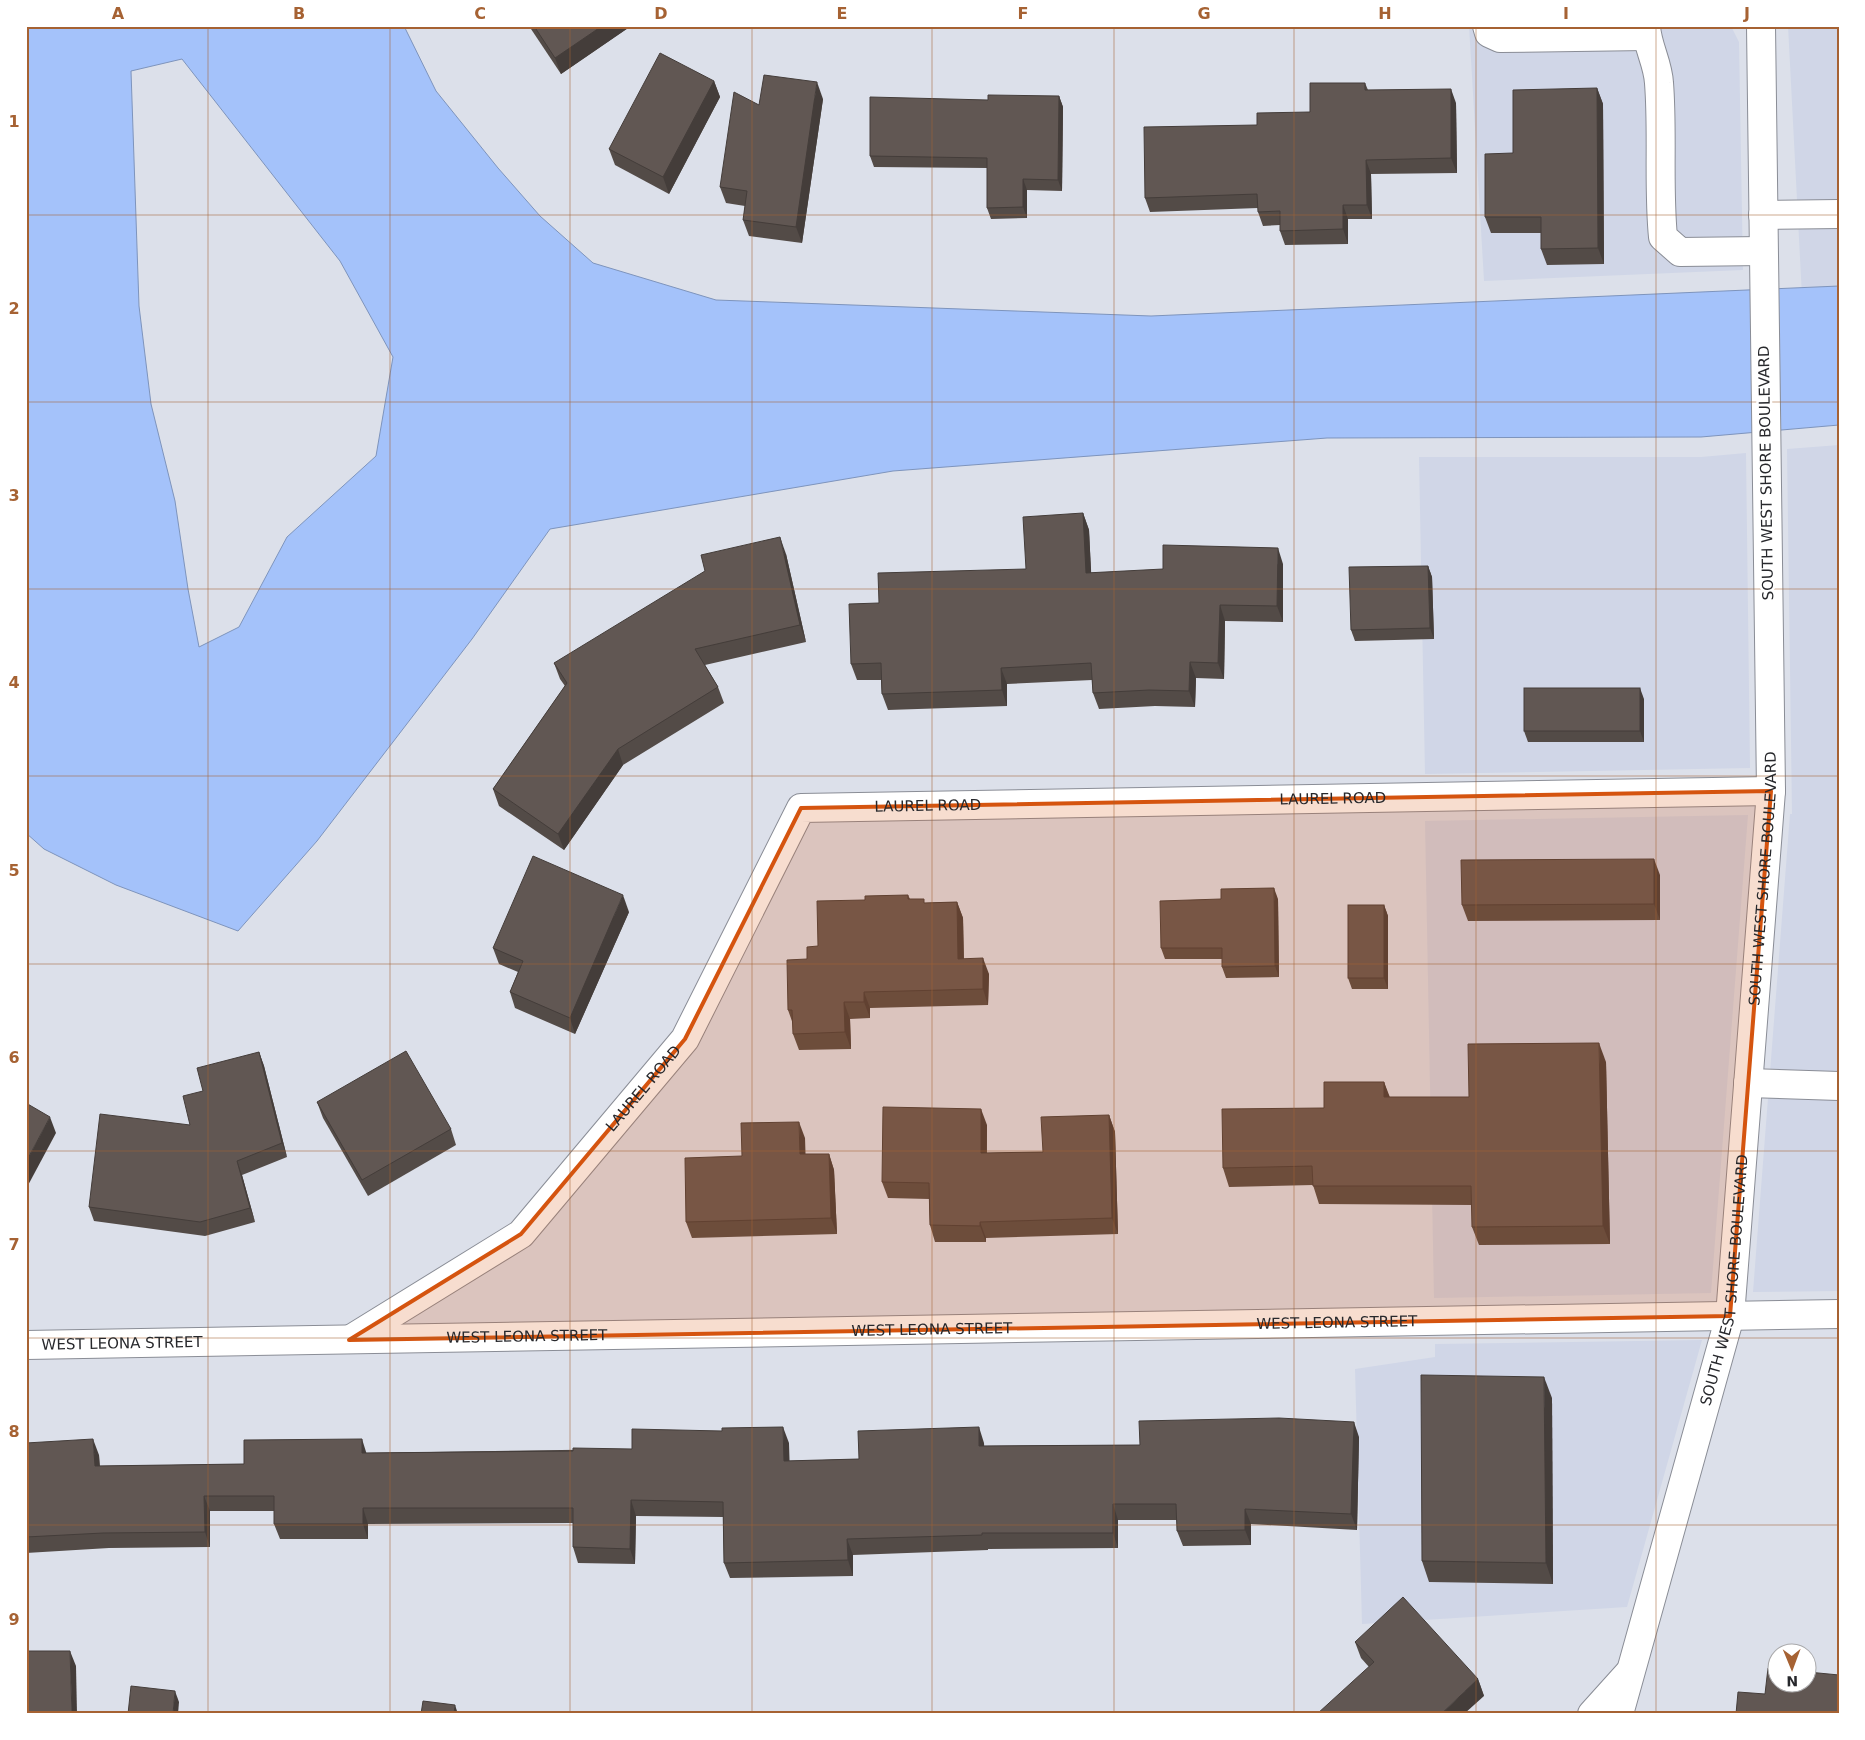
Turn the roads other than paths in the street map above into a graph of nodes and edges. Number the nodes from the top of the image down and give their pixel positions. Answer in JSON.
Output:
{"nodes":[{"id":1,"x":1487,"y":26,"type":"edge"},
{"id":2,"x":1760,"y":26,"type":"edge"},
{"id":3,"x":1646,"y":31,"type":"edge"},
{"id":4,"x":1552,"y":32,"type":"edge"},
{"id":5,"x":1839,"y":214,"type":"edge"},
{"id":6,"x":1763,"y":215,"type":"junction"},
{"id":7,"x":1764,"y":251,"type":"junction"},
{"id":8,"x":1771,"y":791,"type":"junction"},
{"id":9,"x":1748,"y":1083,"type":"junction"},
{"id":10,"x":1839,"y":1086,"type":"edge"},
{"id":11,"x":1839,"y":1314,"type":"edge"},
{"id":12,"x":1730,"y":1316,"type":"junction"},
{"id":13,"x":350,"y":1340,"type":"junction"},
{"id":14,"x":26,"y":1345,"type":"edge"},
{"id":15,"x":1632,"y":1669,"type":"junction"},
{"id":16,"x":1592,"y":1714,"type":"edge"},
{"id":17,"x":1619,"y":1714,"type":"edge"}],
"edges":[{"from":1,"to":4,"type":"street"},
{"from":2,"to":6,"type":"street","name":"SOUTH WEST SHORE BOULEVARD"},
{"from":3,"to":4,"type":"street"},
{"from":3,"to":7,"type":"street"},
{"from":5,"to":6,"type":"street"},
{"from":6,"to":7,"type":"street","name":"SOUTH WEST SHORE BOULEVARD"},
{"from":7,"to":8,"type":"street","name":"SOUTH WEST SHORE BOULEVARD"},
{"from":8,"to":9,"type":"street","name":"SOUTH WEST SHORE BOULEVARD"},
{"from":8,"to":13,"type":"street","name":"LAUREL ROAD"},
{"from":9,"to":10,"type":"street"},
{"from":9,"to":12,"type":"street","name":"SOUTH WEST SHORE BOULEVARD"},
{"from":11,"to":12,"type":"street","name":"WEST LEONA STREET"},
{"from":12,"to":13,"type":"street","name":"WEST LEONA STREET"},
{"from":12,"to":15,"type":"street","name":"SOUTH WEST SHORE BOULEVARD"},
{"from":13,"to":14,"type":"street","name":"WEST LEONA STREET"},
{"from":15,"to":16,"type":"street"},
{"from":15,"to":17,"type":"street","name":"SOUTH WEST SHORE BOULEVARD"}]}
